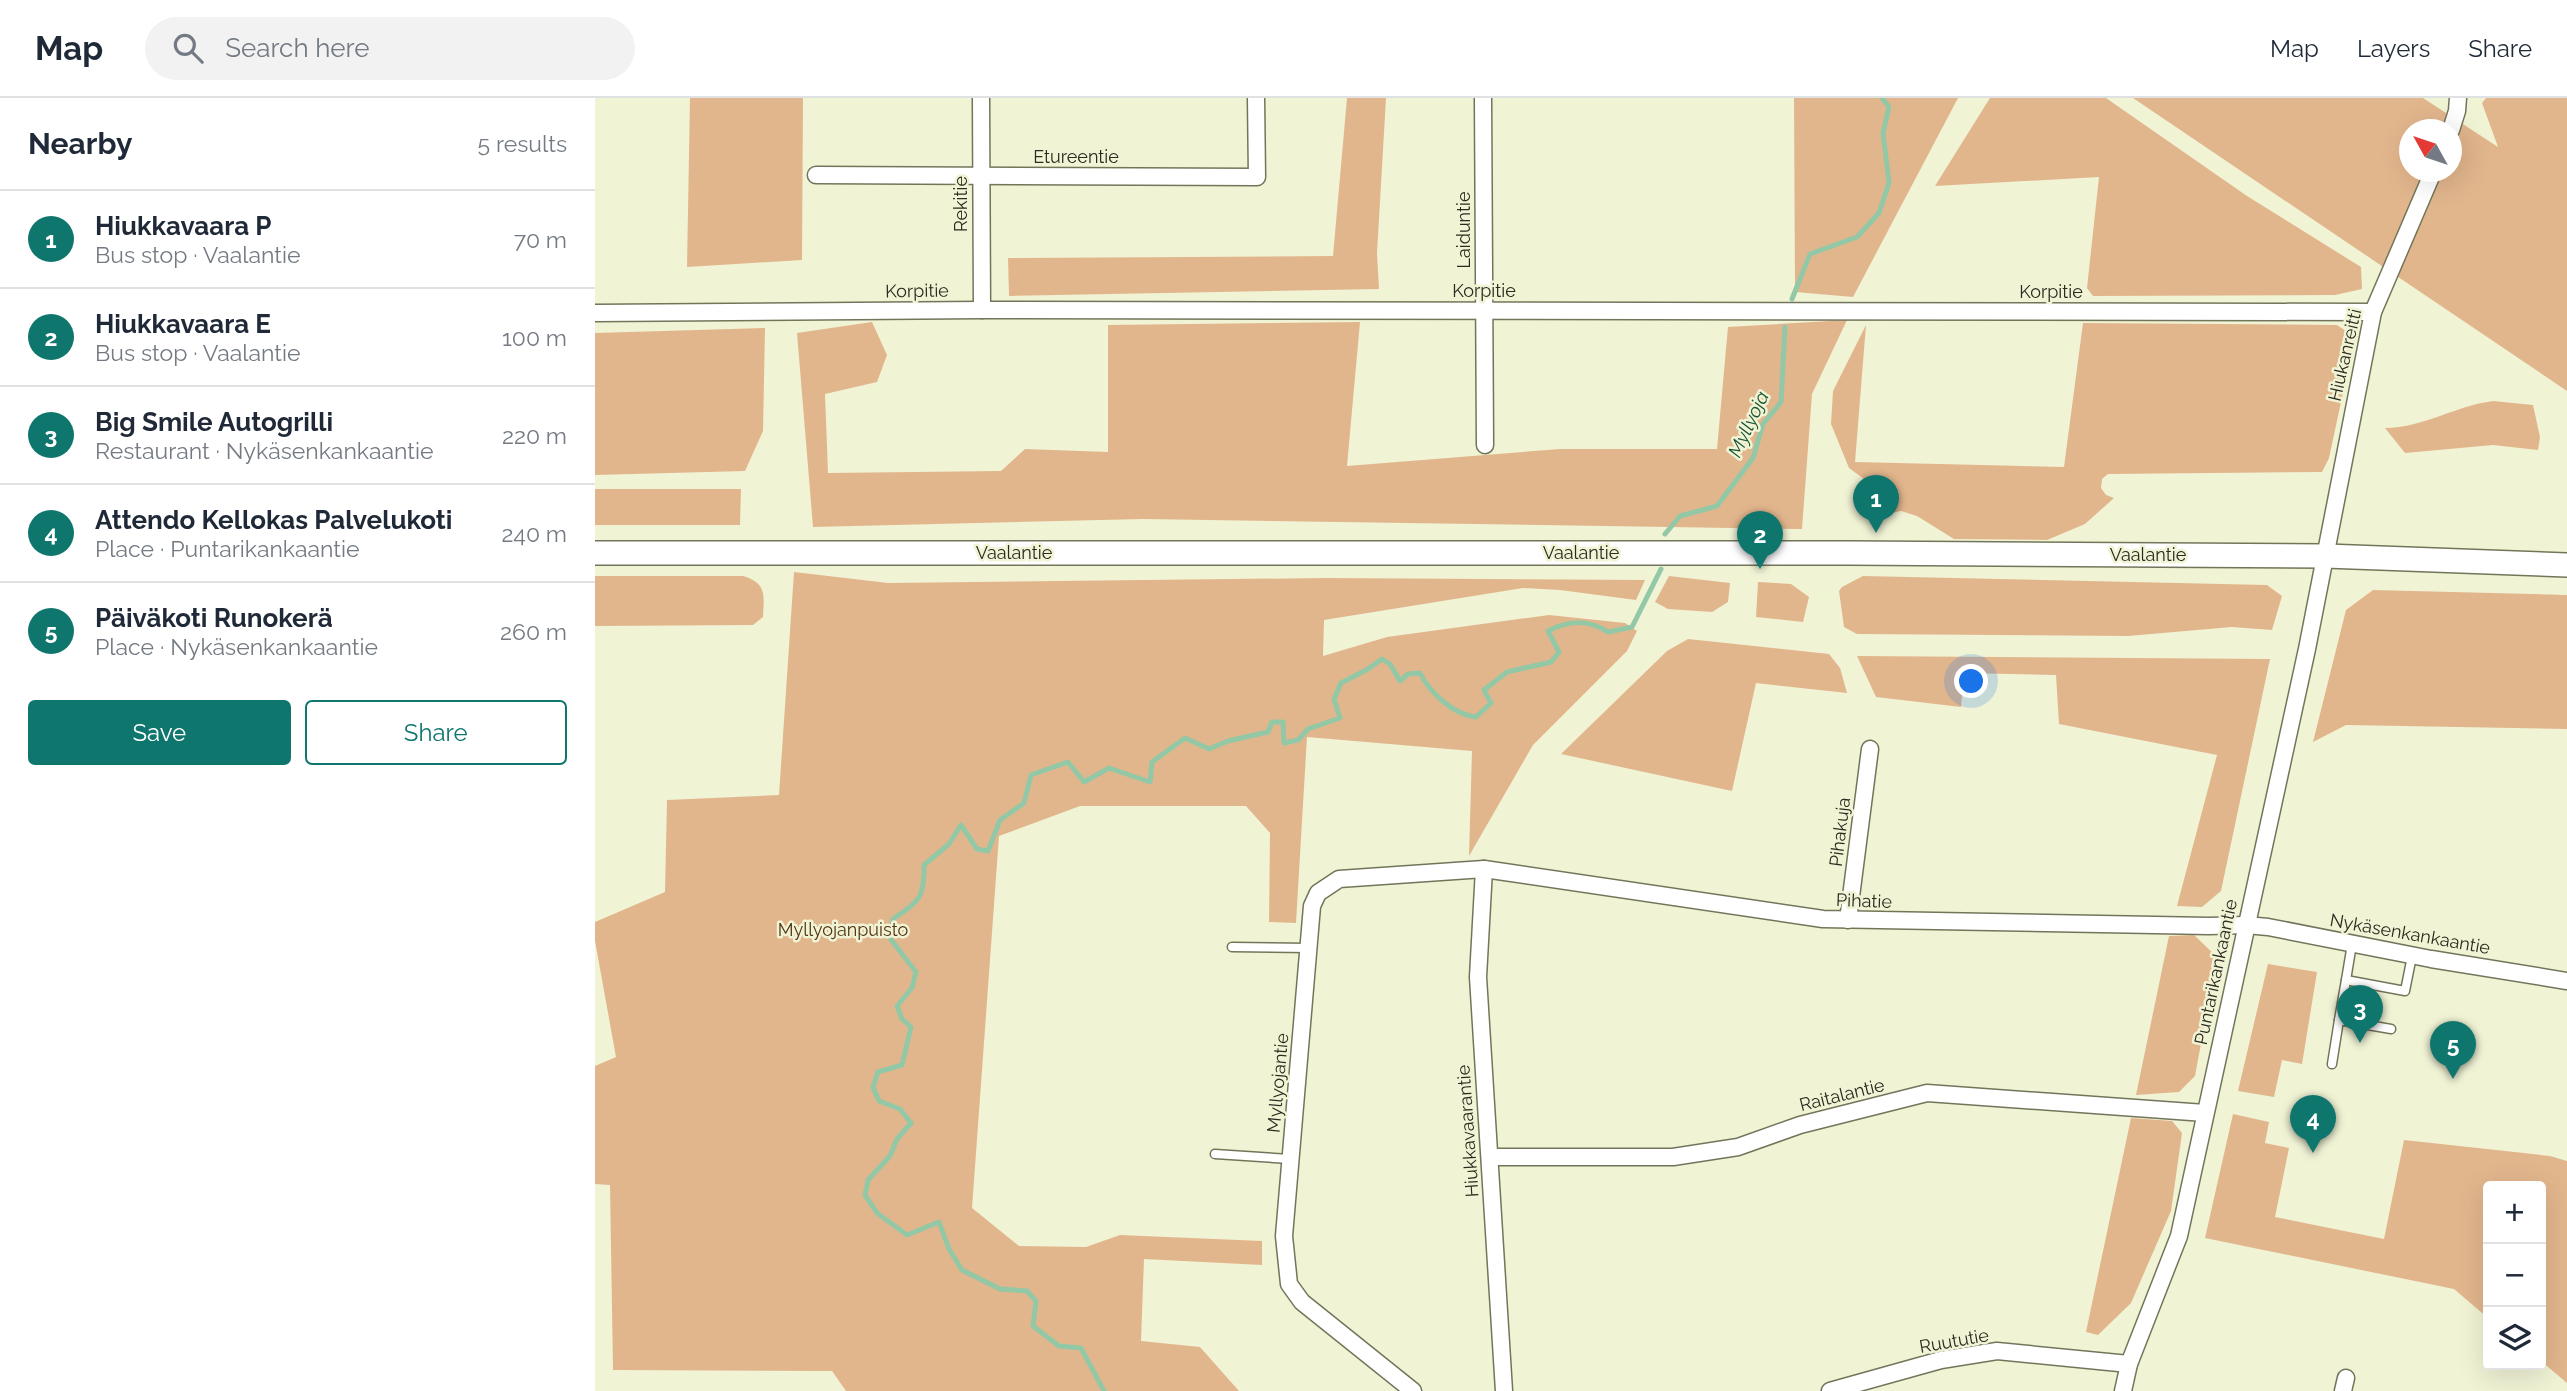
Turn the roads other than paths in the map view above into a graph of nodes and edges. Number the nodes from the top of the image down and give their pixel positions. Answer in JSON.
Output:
{"nodes":[{"id":1,"x":981,"y":98,"type":"edge"},
{"id":2,"x":1257,"y":98,"type":"edge"},
{"id":3,"x":1483,"y":98,"type":"edge"},
{"id":4,"x":2458,"y":98,"type":"edge"},
{"id":5,"x":2454,"y":119,"type":"edge"},
{"id":6,"x":816,"y":175,"type":"dead end"},
{"id":7,"x":980,"y":176,"type":"junction"},
{"id":8,"x":2429,"y":182,"type":"edge"},
{"id":9,"x":982,"y":310,"type":"junction"},
{"id":10,"x":1483,"y":310,"type":"junction"},
{"id":11,"x":2373,"y":312,"type":"junction"},
{"id":12,"x":595,"y":313,"type":"edge"},
{"id":13,"x":1485,"y":445,"type":"dead end"},
{"id":14,"x":595,"y":553,"type":"edge"},
{"id":15,"x":2326,"y":556,"type":"junction"},
{"id":16,"x":2567,"y":565,"type":"edge"},
{"id":17,"x":1870,"y":749,"type":"dead end"},
{"id":18,"x":1484,"y":869,"type":"junction"},
{"id":19,"x":1848,"y":920,"type":"junction"},
{"id":20,"x":2246,"y":925,"type":"junction"},
{"id":21,"x":2352,"y":944,"type":"junction"},
{"id":22,"x":1232,"y":947,"type":"dead end"},
{"id":23,"x":1309,"y":948,"type":"junction"},
{"id":24,"x":2412,"y":956,"type":"junction"},
{"id":25,"x":2346,"y":981,"type":"junction"},
{"id":26,"x":2567,"y":981,"type":"edge"},
{"id":27,"x":2339,"y":1020,"type":"junction"},
{"id":28,"x":2391,"y":1029,"type":"dead end"},
{"id":29,"x":2332,"y":1064,"type":"dead end"},
{"id":30,"x":2205,"y":1113,"type":"junction"},
{"id":31,"x":1215,"y":1154,"type":"dead end"},
{"id":32,"x":1491,"y":1157,"type":"junction"},
{"id":33,"x":1290,"y":1159,"type":"junction"},
{"id":34,"x":2129,"y":1364,"type":"junction"},
{"id":35,"x":1413,"y":1391,"type":"edge"},
{"id":36,"x":1504,"y":1391,"type":"edge"},
{"id":37,"x":1830,"y":1391,"type":"edge"},
{"id":38,"x":2123,"y":1391,"type":"edge"}],
"edges":[{"from":1,"to":7,"type":"street","name":"Rekitie"},
{"from":2,"to":7,"type":"street","name":"Etureentie"},
{"from":3,"to":10,"type":"street","name":"Laiduntie"},
{"from":4,"to":5,"type":"street"},
{"from":6,"to":7,"type":"street","name":"Etureentie"},
{"from":7,"to":9,"type":"street","name":"Rekitie"},
{"from":8,"to":11,"type":"street","name":"Hiukanreitti"},
{"from":9,"to":10,"type":"street","name":"Korpitie"},
{"from":9,"to":12,"type":"street","name":"Korpitie"},
{"from":10,"to":11,"type":"street","name":"Korpitie"},
{"from":10,"to":13,"type":"street","name":"Laiduntie"},
{"from":11,"to":15,"type":"street","name":"Hiukanreitti"},
{"from":14,"to":15,"type":"street","name":"Vaalantie"},
{"from":15,"to":16,"type":"street","name":"Vaalantie"},
{"from":15,"to":20,"type":"street","name":"Puntarikankaantie"},
{"from":17,"to":19,"type":"street","name":"Pihakuja"},
{"from":18,"to":19,"type":"street","name":"Pihatie"},
{"from":18,"to":23,"type":"street","name":"Myllyojantie"},
{"from":18,"to":32,"type":"street","name":"Hiukkavaarantie"},
{"from":19,"to":20,"type":"street","name":"Pihatie"},
{"from":20,"to":21,"type":"street","name":"Nykäsenkankaantie"},
{"from":20,"to":30,"type":"street","name":"Puntarikankaantie"},
{"from":21,"to":24,"type":"street","name":"Nykäsenkankaantie"},
{"from":21,"to":25,"type":"lane"},
{"from":22,"to":23,"type":"lane"},
{"from":23,"to":33,"type":"street","name":"Myllyojantie"},
{"from":24,"to":25,"type":"lane"},
{"from":24,"to":26,"type":"street","name":"Nykäsenkankaantie"},
{"from":25,"to":27,"type":"lane"},
{"from":27,"to":28,"type":"lane"},
{"from":27,"to":29,"type":"lane"},
{"from":30,"to":32,"type":"street","name":"Raitalantie"},
{"from":30,"to":34,"type":"street","name":"Puntarikankaantie"},
{"from":31,"to":33,"type":"lane"},
{"from":32,"to":36,"type":"street","name":"Hiukkavaarantie"},
{"from":33,"to":35,"type":"street","name":"Myllyojantie"},
{"from":34,"to":37,"type":"street","name":"Ruututie"},
{"from":34,"to":38,"type":"street","name":"Puntarikankaantie"}]}
